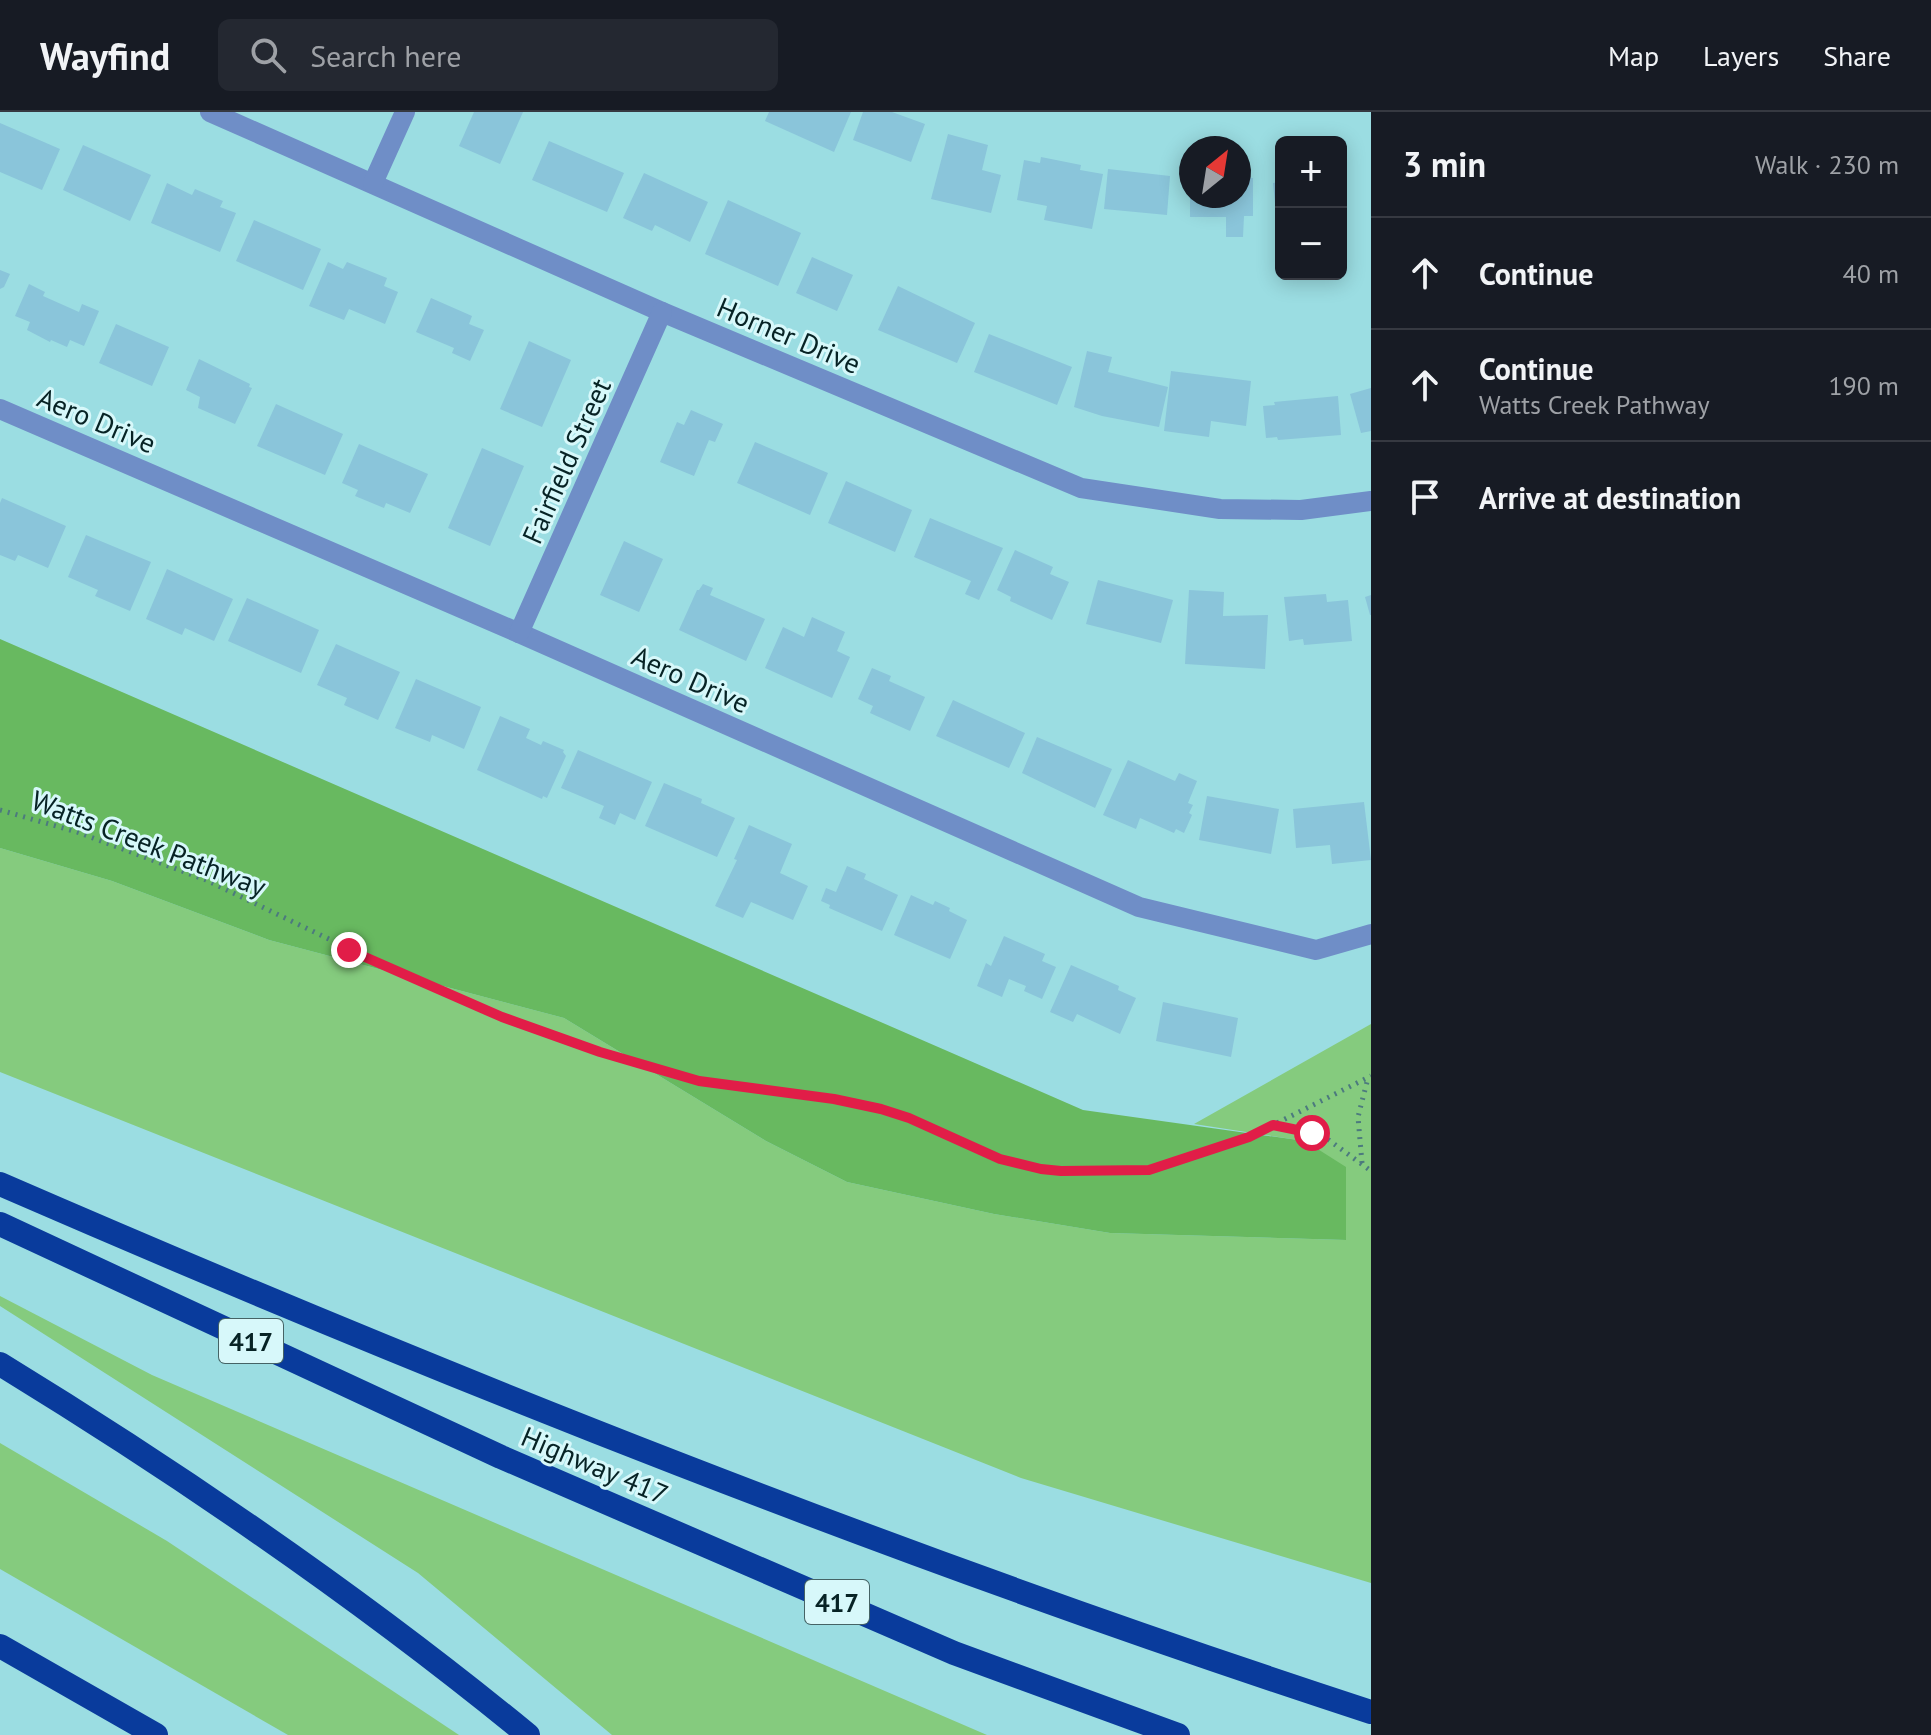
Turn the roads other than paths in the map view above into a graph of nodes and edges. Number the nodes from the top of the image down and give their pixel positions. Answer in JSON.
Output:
{"nodes":[{"id":1,"x":210,"y":112,"type":"edge"},
{"id":2,"x":405,"y":112,"type":"edge"},
{"id":3,"x":373,"y":183,"type":"junction"},
{"id":4,"x":662,"y":312,"type":"junction"},
{"id":5,"x":0,"y":409,"type":"edge"},
{"id":6,"x":1371,"y":501,"type":"edge"},
{"id":7,"x":519,"y":633,"type":"junction"},
{"id":8,"x":1371,"y":934,"type":"edge"},
{"id":9,"x":0,"y":1184,"type":"edge"},
{"id":10,"x":0,"y":1224,"type":"edge"},
{"id":11,"x":0,"y":1364,"type":"edge"},
{"id":12,"x":0,"y":1646,"type":"edge"},
{"id":13,"x":104,"y":1706,"type":"junction"},
{"id":14,"x":1371,"y":1712,"type":"edge"},
{"id":15,"x":149,"y":1735,"type":"edge"},
{"id":16,"x":156,"y":1735,"type":"edge"},
{"id":17,"x":528,"y":1735,"type":"edge"},
{"id":18,"x":1178,"y":1735,"type":"edge"}],
"edges":[{"from":1,"to":3,"type":"street","name":"Horner Drive"},
{"from":2,"to":3,"type":"street"},
{"from":3,"to":4,"type":"street","name":"Horner Drive"},
{"from":4,"to":6,"type":"street","name":"Horner Drive"},
{"from":4,"to":7,"type":"street","name":"Fairfield Street"},
{"from":5,"to":7,"type":"street","name":"Aero Drive"},
{"from":7,"to":8,"type":"street","name":"Aero Drive"},
{"from":9,"to":14,"type":"highway"},
{"from":10,"to":18,"type":"highway","name":"Highway 417","number":"417"},
{"from":11,"to":17,"type":"highway"},
{"from":12,"to":13,"type":"highway"},
{"from":13,"to":15,"type":"highway"},
{"from":13,"to":16,"type":"highway"}]}
